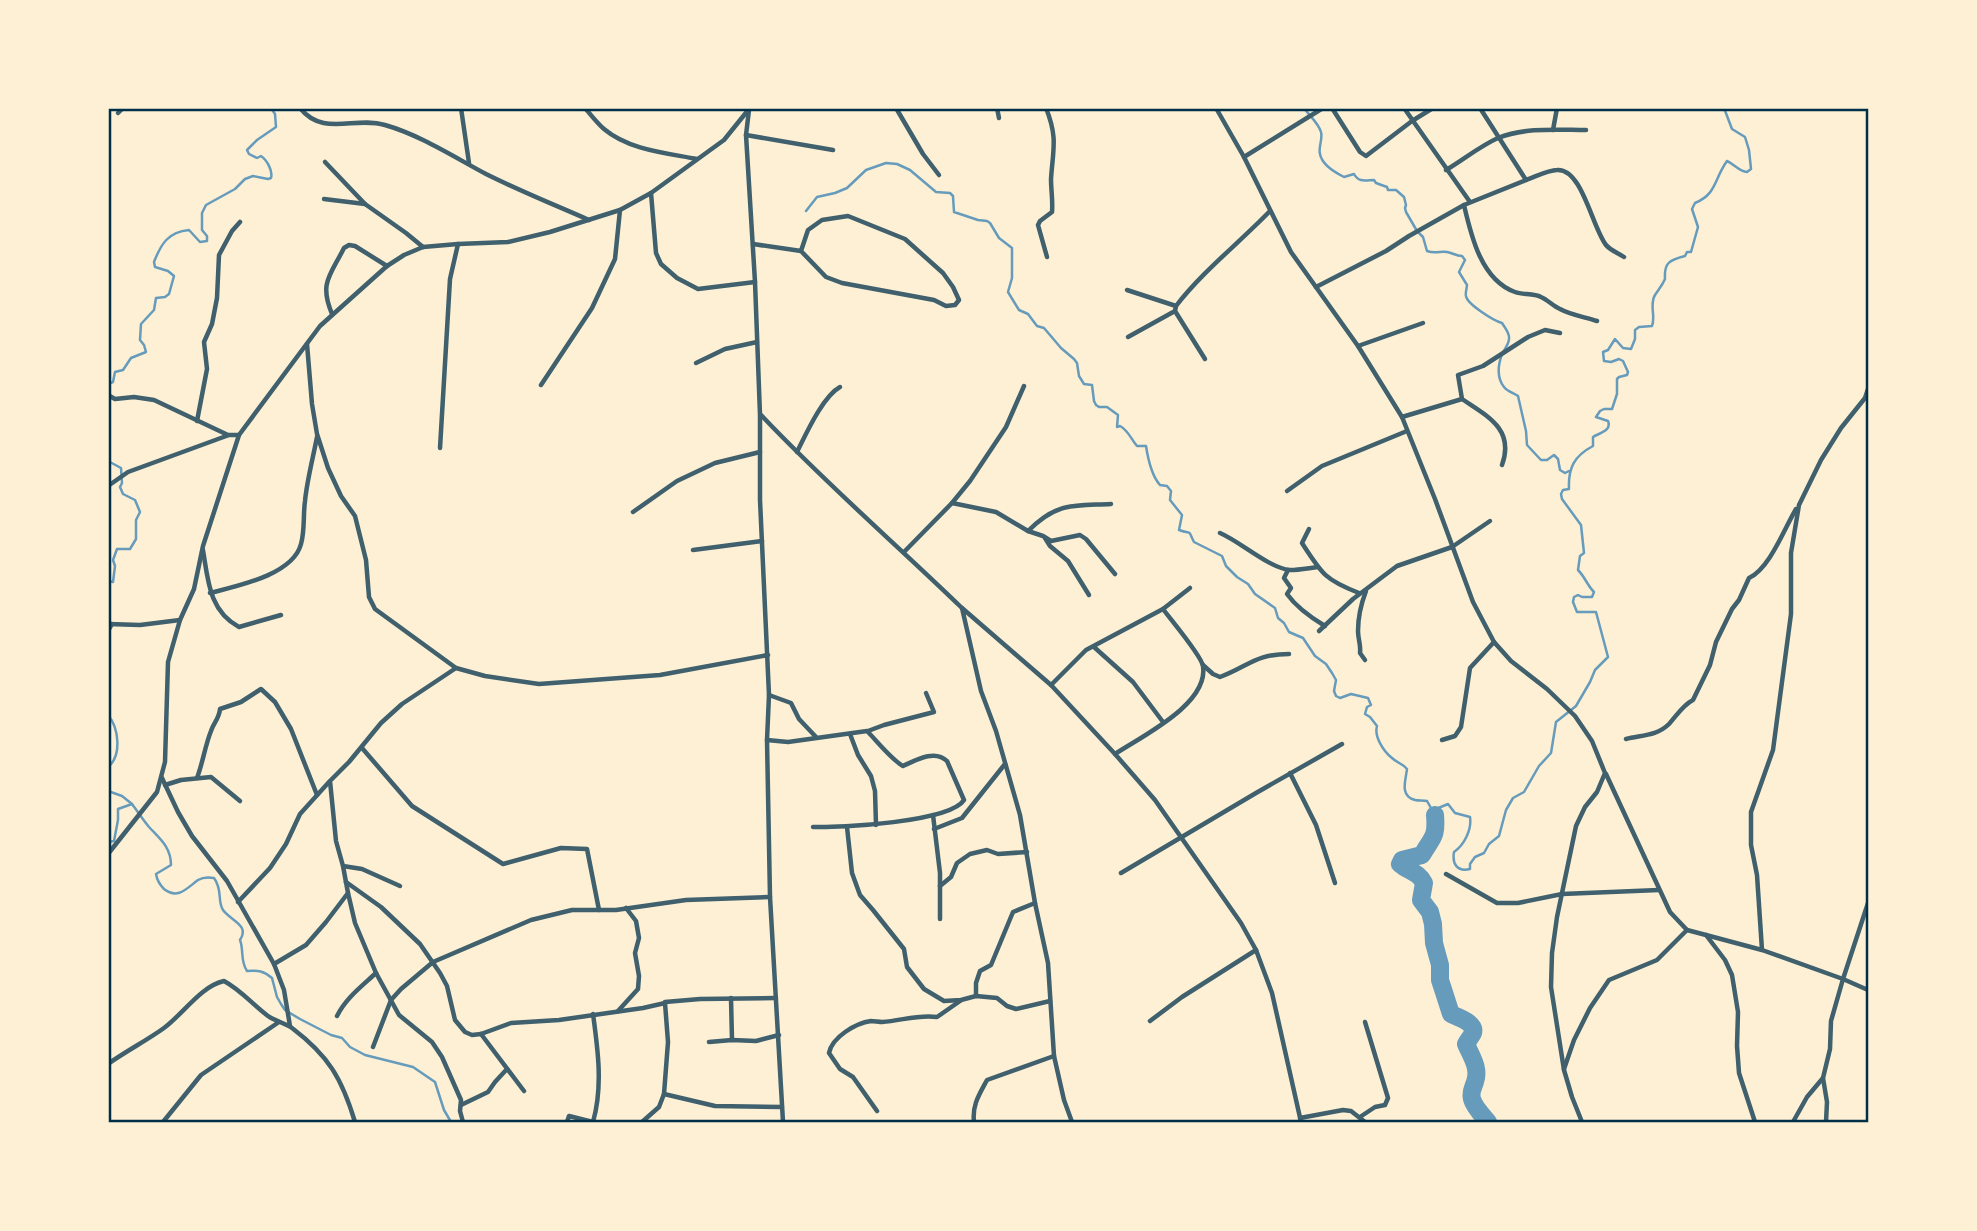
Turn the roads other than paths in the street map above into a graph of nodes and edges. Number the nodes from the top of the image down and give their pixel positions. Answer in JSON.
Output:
{"nodes":[{"id":1,"x":300,"y":108,"type":"edge"},
{"id":2,"x":461,"y":108,"type":"edge"},
{"id":3,"x":585,"y":108,"type":"edge"},
{"id":4,"x":896,"y":108,"type":"edge"},
{"id":5,"x":997,"y":108,"type":"edge"},
{"id":6,"x":1046,"y":108,"type":"edge"},
{"id":7,"x":1216,"y":108,"type":"edge"},
{"id":8,"x":1323,"y":108,"type":"edge"},
{"id":9,"x":1332,"y":108,"type":"edge"},
{"id":10,"x":1404,"y":108,"type":"edge"},
{"id":11,"x":1433,"y":108,"type":"edge"},
{"id":12,"x":1480,"y":108,"type":"edge"},
{"id":13,"x":1557,"y":108,"type":"edge"},
{"id":14,"x":749,"y":109,"type":"edge"},
{"id":15,"x":999,"y":118,"type":"dead end"},
{"id":16,"x":1412,"y":121,"type":"junction"},
{"id":17,"x":1553,"y":130,"type":"junction"},
{"id":18,"x":1586,"y":130,"type":"dead end"},
{"id":19,"x":746,"y":135,"type":"junction"},
{"id":20,"x":1499,"y":138,"type":"junction"},
{"id":21,"x":833,"y":150,"type":"dead end"},
{"id":22,"x":1244,"y":157,"type":"junction"},
{"id":23,"x":698,"y":160,"type":"junction"},
{"id":24,"x":325,"y":162,"type":"dead end"},
{"id":25,"x":469,"y":164,"type":"junction"},
{"id":26,"x":1446,"y":170,"type":"junction"},
{"id":27,"x":939,"y":175,"type":"dead end"},
{"id":28,"x":1526,"y":180,"type":"junction"},
{"id":29,"x":651,"y":193,"type":"junction"},
{"id":30,"x":324,"y":199,"type":"dead end"},
{"id":31,"x":1470,"y":202,"type":"junction"},
{"id":32,"x":365,"y":204,"type":"junction"},
{"id":33,"x":1464,"y":205,"type":"junction"},
{"id":34,"x":620,"y":210,"type":"junction"},
{"id":35,"x":1270,"y":211,"type":"junction"},
{"id":36,"x":589,"y":220,"type":"junction"},
{"id":37,"x":240,"y":222,"type":"dead end"},
{"id":38,"x":458,"y":244,"type":"junction"},
{"id":39,"x":753,"y":244,"type":"junction"},
{"id":40,"x":423,"y":247,"type":"junction"},
{"id":41,"x":801,"y":251,"type":"junction"},
{"id":42,"x":1047,"y":257,"type":"dead end"},
{"id":43,"x":1624,"y":257,"type":"dead end"},
{"id":44,"x":387,"y":266,"type":"junction"},
{"id":45,"x":755,"y":282,"type":"junction"},
{"id":46,"x":1316,"y":287,"type":"junction"},
{"id":47,"x":1128,"y":290,"type":"dead end"},
{"id":48,"x":1175,"y":308,"type":"junction"},
{"id":49,"x":332,"y":314,"type":"junction"},
{"id":50,"x":1597,"y":321,"type":"dead end"},
{"id":51,"x":1423,"y":323,"type":"dead end"},
{"id":52,"x":1560,"y":333,"type":"dead end"},
{"id":53,"x":1128,"y":337,"type":"dead end"},
{"id":54,"x":758,"y":342,"type":"junction"},
{"id":55,"x":307,"y":343,"type":"junction"},
{"id":56,"x":1358,"y":346,"type":"junction"},
{"id":57,"x":1205,"y":359,"type":"dead end"},
{"id":58,"x":696,"y":363,"type":"dead end"},
{"id":59,"x":541,"y":385,"type":"dead end"},
{"id":60,"x":1024,"y":386,"type":"dead end"},
{"id":61,"x":840,"y":387,"type":"dead end"},
{"id":62,"x":1868,"y":389,"type":"edge"},
{"id":63,"x":108,"y":395,"type":"edge"},
{"id":64,"x":1462,"y":398,"type":"junction"},
{"id":65,"x":760,"y":415,"type":"junction"},
{"id":66,"x":1402,"y":417,"type":"junction"},
{"id":67,"x":197,"y":421,"type":"junction"},
{"id":68,"x":1407,"y":431,"type":"junction"},
{"id":69,"x":229,"y":435,"type":"junction"},
{"id":70,"x":239,"y":435,"type":"junction"},
{"id":71,"x":317,"y":435,"type":"junction"},
{"id":72,"x":440,"y":448,"type":"dead end"},
{"id":73,"x":760,"y":452,"type":"junction"},
{"id":74,"x":797,"y":452,"type":"junction"},
{"id":75,"x":1502,"y":465,"type":"dead end"},
{"id":76,"x":108,"y":486,"type":"edge"},
{"id":77,"x":1287,"y":491,"type":"dead end"},
{"id":78,"x":953,"y":503,"type":"junction"},
{"id":79,"x":1111,"y":504,"type":"dead end"},
{"id":80,"x":1799,"y":505,"type":"junction"},
{"id":81,"x":633,"y":512,"type":"dead end"},
{"id":82,"x":1490,"y":521,"type":"dead end"},
{"id":83,"x":1309,"y":529,"type":"dead end"},
{"id":84,"x":1028,"y":531,"type":"junction"},
{"id":85,"x":1220,"y":533,"type":"dead end"},
{"id":86,"x":1043,"y":536,"type":"junction"},
{"id":87,"x":762,"y":541,"type":"junction"},
{"id":88,"x":203,"y":546,"type":"junction"},
{"id":89,"x":1452,"y":547,"type":"junction"},
{"id":90,"x":693,"y":550,"type":"dead end"},
{"id":91,"x":904,"y":552,"type":"junction"},
{"id":92,"x":1318,"y":567,"type":"junction"},
{"id":93,"x":1288,"y":570,"type":"junction"},
{"id":94,"x":1115,"y":574,"type":"dead end"},
{"id":95,"x":1190,"y":588,"type":"dead end"},
{"id":96,"x":1366,"y":590,"type":"junction"},
{"id":97,"x":210,"y":593,"type":"junction"},
{"id":98,"x":1360,"y":594,"type":"junction"},
{"id":99,"x":1089,"y":595,"type":"dead end"},
{"id":100,"x":962,"y":608,"type":"junction"},
{"id":101,"x":1163,"y":609,"type":"junction"},
{"id":102,"x":281,"y":615,"type":"dead end"},
{"id":103,"x":180,"y":620,"type":"junction"},
{"id":104,"x":111,"y":624,"type":"edge"},
{"id":105,"x":1325,"y":626,"type":"junction"},
{"id":106,"x":108,"y":631,"type":"edge"},
{"id":107,"x":1319,"y":631,"type":"dead end"},
{"id":108,"x":1494,"y":642,"type":"junction"},
{"id":109,"x":1094,"y":647,"type":"junction"},
{"id":110,"x":1289,"y":654,"type":"dead end"},
{"id":111,"x":768,"y":655,"type":"junction"},
{"id":112,"x":1366,"y":660,"type":"dead end"},
{"id":113,"x":1203,"y":665,"type":"junction"},
{"id":114,"x":456,"y":668,"type":"junction"},
{"id":115,"x":1051,"y":685,"type":"junction"},
{"id":116,"x":926,"y":693,"type":"dead end"},
{"id":117,"x":769,"y":695,"type":"junction"},
{"id":118,"x":1163,"y":722,"type":"junction"},
{"id":119,"x":867,"y":731,"type":"junction"},
{"id":120,"x":850,"y":734,"type":"junction"},
{"id":121,"x":817,"y":738,"type":"junction"},
{"id":122,"x":767,"y":740,"type":"junction"},
{"id":123,"x":1441,"y":740,"type":"dead end"},
{"id":124,"x":1626,"y":740,"type":"dead end"},
{"id":125,"x":1342,"y":744,"type":"dead end"},
{"id":126,"x":362,"y":748,"type":"junction"},
{"id":127,"x":1115,"y":754,"type":"junction"},
{"id":128,"x":1005,"y":764,"type":"junction"},
{"id":129,"x":1290,"y":773,"type":"junction"},
{"id":130,"x":1605,"y":773,"type":"junction"},
{"id":131,"x":162,"y":777,"type":"junction"},
{"id":132,"x":197,"y":778,"type":"junction"},
{"id":133,"x":330,"y":782,"type":"junction"},
{"id":134,"x":165,"y":785,"type":"junction"},
{"id":135,"x":317,"y":795,"type":"junction"},
{"id":136,"x":240,"y":801,"type":"dead end"},
{"id":137,"x":933,"y":815,"type":"junction"},
{"id":138,"x":876,"y":825,"type":"junction"},
{"id":139,"x":813,"y":827,"type":"dead end"},
{"id":140,"x":847,"y":827,"type":"junction"},
{"id":141,"x":934,"y":829,"type":"junction"},
{"id":142,"x":1182,"y":837,"type":"junction"},
{"id":143,"x":1027,"y":852,"type":"junction"},
{"id":144,"x":108,"y":854,"type":"edge"},
{"id":145,"x":344,"y":866,"type":"junction"},
{"id":146,"x":1121,"y":873,"type":"dead end"},
{"id":147,"x":1446,"y":874,"type":"dead end"},
{"id":148,"x":346,"y":882,"type":"junction"},
{"id":149,"x":1335,"y":883,"type":"dead end"},
{"id":150,"x":401,"y":886,"type":"dead end"},
{"id":151,"x":940,"y":886,"type":"junction"},
{"id":152,"x":1659,"y":890,"type":"junction"},
{"id":153,"x":348,"y":894,"type":"junction"},
{"id":154,"x":1562,"y":894,"type":"junction"},
{"id":155,"x":770,"y":897,"type":"junction"},
{"id":156,"x":238,"y":902,"type":"junction"},
{"id":157,"x":1035,"y":903,"type":"junction"},
{"id":158,"x":1868,"y":903,"type":"edge"},
{"id":159,"x":626,"y":908,"type":"junction"},
{"id":160,"x":598,"y":910,"type":"junction"},
{"id":161,"x":940,"y":919,"type":"dead end"},
{"id":162,"x":1687,"y":930,"type":"junction"},
{"id":163,"x":1706,"y":935,"type":"junction"},
{"id":164,"x":1256,"y":950,"type":"junction"},
{"id":165,"x":1762,"y":950,"type":"junction"},
{"id":166,"x":433,"y":962,"type":"junction"},
{"id":167,"x":274,"y":964,"type":"junction"},
{"id":168,"x":376,"y":974,"type":"junction"},
{"id":169,"x":1843,"y":979,"type":"junction"},
{"id":170,"x":1868,"y":990,"type":"edge"},
{"id":171,"x":976,"y":996,"type":"junction"},
{"id":172,"x":730,"y":998,"type":"junction"},
{"id":173,"x":776,"y":998,"type":"junction"},
{"id":174,"x":391,"y":1000,"type":"junction"},
{"id":175,"x":961,"y":1000,"type":"junction"},
{"id":176,"x":1050,"y":1001,"type":"junction"},
{"id":177,"x":665,"y":1003,"type":"junction"},
{"id":178,"x":617,"y":1011,"type":"junction"},
{"id":179,"x":593,"y":1014,"type":"junction"},
{"id":180,"x":337,"y":1016,"type":"dead end"},
{"id":181,"x":279,"y":1021,"type":"junction"},
{"id":182,"x":1150,"y":1021,"type":"dead end"},
{"id":183,"x":1365,"y":1022,"type":"dead end"},
{"id":184,"x":290,"y":1026,"type":"junction"},
{"id":185,"x":481,"y":1034,"type":"junction"},
{"id":186,"x":779,"y":1035,"type":"junction"},
{"id":187,"x":732,"y":1040,"type":"junction"},
{"id":188,"x":709,"y":1042,"type":"dead end"},
{"id":189,"x":373,"y":1047,"type":"dead end"},
{"id":190,"x":1054,"y":1056,"type":"junction"},
{"id":191,"x":108,"y":1065,"type":"edge"},
{"id":192,"x":507,"y":1069,"type":"junction"},
{"id":193,"x":1564,"y":1070,"type":"junction"},
{"id":194,"x":1824,"y":1078,"type":"junction"},
{"id":195,"x":524,"y":1091,"type":"dead end"},
{"id":196,"x":664,"y":1094,"type":"junction"},
{"id":197,"x":460,"y":1105,"type":"junction"},
{"id":198,"x":782,"y":1107,"type":"junction"},
{"id":199,"x":877,"y":1111,"type":"dead end"},
{"id":200,"x":1360,"y":1117,"type":"junction"},
{"id":201,"x":1301,"y":1120,"type":"edge"},
{"id":202,"x":163,"y":1122,"type":"edge"},
{"id":203,"x":355,"y":1122,"type":"edge"},
{"id":204,"x":463,"y":1122,"type":"edge"},
{"id":205,"x":567,"y":1122,"type":"edge"},
{"id":206,"x":593,"y":1122,"type":"edge"},
{"id":207,"x":642,"y":1122,"type":"edge"},
{"id":208,"x":783,"y":1122,"type":"edge"},
{"id":209,"x":974,"y":1122,"type":"edge"},
{"id":210,"x":1072,"y":1122,"type":"edge"},
{"id":211,"x":1365,"y":1122,"type":"edge"},
{"id":212,"x":1582,"y":1122,"type":"edge"},
{"id":213,"x":1755,"y":1122,"type":"edge"},
{"id":214,"x":1793,"y":1122,"type":"edge"},
{"id":215,"x":1826,"y":1122,"type":"edge"}],
"edges":[{"from":1,"to":25,"type":"street"},
{"from":2,"to":25,"type":"street"},
{"from":3,"to":23,"type":"street"},
{"from":4,"to":27,"type":"street"},
{"from":5,"to":15,"type":"street"},
{"from":6,"to":42,"type":"street"},
{"from":7,"to":22,"type":"street"},
{"from":8,"to":22,"type":"street"},
{"from":9,"to":16,"type":"street"},
{"from":10,"to":16,"type":"street"},
{"from":11,"to":16,"type":"street"},
{"from":12,"to":20,"type":"street"},
{"from":13,"to":17,"type":"street"},
{"from":14,"to":19,"type":"street"},
{"from":14,"to":23,"type":"street"},
{"from":16,"to":26,"type":"street"},
{"from":17,"to":18,"type":"street"},
{"from":17,"to":20,"type":"street"},
{"from":19,"to":21,"type":"street"},
{"from":19,"to":39,"type":"street"},
{"from":20,"to":26,"type":"street"},
{"from":20,"to":28,"type":"street"},
{"from":22,"to":35,"type":"street"},
{"from":23,"to":29,"type":"street"},
{"from":24,"to":32,"type":"street"},
{"from":25,"to":36,"type":"street"},
{"from":26,"to":31,"type":"street"},
{"from":28,"to":31,"type":"street"},
{"from":28,"to":43,"type":"street"},
{"from":29,"to":34,"type":"street"},
{"from":29,"to":45,"type":"street"},
{"from":30,"to":32,"type":"street"},
{"from":31,"to":33,"type":"street"},
{"from":32,"to":40,"type":"street"},
{"from":33,"to":46,"type":"street"},
{"from":33,"to":50,"type":"street"},
{"from":34,"to":36,"type":"street"},
{"from":34,"to":59,"type":"street"},
{"from":35,"to":46,"type":"street"},
{"from":35,"to":48,"type":"street"},
{"from":36,"to":38,"type":"street"},
{"from":37,"to":67,"type":"street"},
{"from":38,"to":40,"type":"street"},
{"from":38,"to":72,"type":"street"},
{"from":39,"to":41,"type":"street"},
{"from":39,"to":45,"type":"street"},
{"from":40,"to":44,"type":"street"},
{"from":41,"to":41,"type":"street"},
{"from":44,"to":49,"type":"street"},
{"from":44,"to":49,"type":"street"},
{"from":45,"to":54,"type":"street"},
{"from":46,"to":56,"type":"street"},
{"from":47,"to":48,"type":"street"},
{"from":48,"to":53,"type":"street"},
{"from":48,"to":57,"type":"street"},
{"from":49,"to":55,"type":"street"},
{"from":51,"to":56,"type":"street"},
{"from":52,"to":64,"type":"street"},
{"from":54,"to":58,"type":"street"},
{"from":54,"to":65,"type":"street"},
{"from":55,"to":70,"type":"street"},
{"from":55,"to":71,"type":"street"},
{"from":56,"to":66,"type":"street"},
{"from":60,"to":78,"type":"street"},
{"from":61,"to":74,"type":"street"},
{"from":62,"to":80,"type":"street"},
{"from":63,"to":67,"type":"street"},
{"from":64,"to":66,"type":"street"},
{"from":64,"to":75,"type":"street"},
{"from":65,"to":73,"type":"street"},
{"from":65,"to":74,"type":"street"},
{"from":66,"to":68,"type":"street"},
{"from":67,"to":69,"type":"street"},
{"from":68,"to":77,"type":"street"},
{"from":68,"to":89,"type":"street"},
{"from":69,"to":70,"type":"street"},
{"from":69,"to":76,"type":"street"},
{"from":70,"to":88,"type":"street"},
{"from":71,"to":97,"type":"street"},
{"from":71,"to":114,"type":"street"},
{"from":73,"to":81,"type":"street"},
{"from":73,"to":87,"type":"street"},
{"from":74,"to":91,"type":"street"},
{"from":78,"to":84,"type":"street"},
{"from":78,"to":91,"type":"street"},
{"from":79,"to":84,"type":"street"},
{"from":80,"to":124,"type":"street"},
{"from":80,"to":165,"type":"street"},
{"from":82,"to":89,"type":"street"},
{"from":83,"to":92,"type":"street"},
{"from":84,"to":86,"type":"street"},
{"from":85,"to":93,"type":"street"},
{"from":86,"to":94,"type":"street"},
{"from":86,"to":99,"type":"street"},
{"from":87,"to":90,"type":"street"},
{"from":87,"to":111,"type":"street"},
{"from":88,"to":97,"type":"street"},
{"from":88,"to":103,"type":"street"},
{"from":89,"to":96,"type":"street"},
{"from":89,"to":108,"type":"street"},
{"from":91,"to":100,"type":"street"},
{"from":92,"to":93,"type":"street"},
{"from":92,"to":98,"type":"street"},
{"from":93,"to":105,"type":"street"},
{"from":95,"to":101,"type":"street"},
{"from":96,"to":98,"type":"street"},
{"from":96,"to":112,"type":"street"},
{"from":97,"to":102,"type":"street"},
{"from":98,"to":105,"type":"street"},
{"from":100,"to":115,"type":"street"},
{"from":100,"to":128,"type":"street"},
{"from":101,"to":109,"type":"street"},
{"from":101,"to":113,"type":"street"},
{"from":103,"to":104,"type":"street"},
{"from":103,"to":131,"type":"street"},
{"from":104,"to":106,"type":"street"},
{"from":105,"to":107,"type":"street"},
{"from":108,"to":123,"type":"street"},
{"from":108,"to":130,"type":"street"},
{"from":109,"to":115,"type":"street"},
{"from":109,"to":118,"type":"street"},
{"from":110,"to":113,"type":"street"},
{"from":111,"to":114,"type":"street"},
{"from":111,"to":117,"type":"street"},
{"from":113,"to":118,"type":"street"},
{"from":114,"to":126,"type":"street"},
{"from":115,"to":127,"type":"street"},
{"from":116,"to":119,"type":"street"},
{"from":117,"to":121,"type":"street"},
{"from":117,"to":122,"type":"street"},
{"from":118,"to":127,"type":"street"},
{"from":119,"to":120,"type":"street"},
{"from":119,"to":137,"type":"street"},
{"from":120,"to":121,"type":"street"},
{"from":120,"to":138,"type":"street"},
{"from":121,"to":122,"type":"street"},
{"from":122,"to":155,"type":"street"},
{"from":125,"to":129,"type":"street"},
{"from":126,"to":133,"type":"street"},
{"from":126,"to":160,"type":"street"},
{"from":127,"to":142,"type":"street"},
{"from":128,"to":141,"type":"street"},
{"from":128,"to":143,"type":"street"},
{"from":129,"to":142,"type":"street"},
{"from":129,"to":149,"type":"street"},
{"from":130,"to":152,"type":"street"},
{"from":130,"to":154,"type":"street"},
{"from":131,"to":134,"type":"street"},
{"from":131,"to":144,"type":"street"},
{"from":132,"to":134,"type":"street"},
{"from":132,"to":135,"type":"street"},
{"from":132,"to":136,"type":"street"},
{"from":133,"to":135,"type":"street"},
{"from":133,"to":145,"type":"street"},
{"from":134,"to":156,"type":"street"},
{"from":135,"to":156,"type":"street"},
{"from":137,"to":138,"type":"street"},
{"from":137,"to":141,"type":"street"},
{"from":138,"to":140,"type":"street"},
{"from":139,"to":140,"type":"street"},
{"from":140,"to":175,"type":"street"},
{"from":141,"to":151,"type":"street"},
{"from":142,"to":146,"type":"street"},
{"from":142,"to":164,"type":"street"},
{"from":143,"to":151,"type":"street"},
{"from":143,"to":157,"type":"street"},
{"from":145,"to":148,"type":"street"},
{"from":145,"to":150,"type":"street"},
{"from":147,"to":154,"type":"street"},
{"from":148,"to":153,"type":"street"},
{"from":148,"to":166,"type":"street"},
{"from":151,"to":161,"type":"street"},
{"from":152,"to":154,"type":"street"},
{"from":152,"to":162,"type":"street"},
{"from":153,"to":167,"type":"street"},
{"from":153,"to":168,"type":"street"},
{"from":154,"to":193,"type":"street"},
{"from":155,"to":159,"type":"street"},
{"from":155,"to":173,"type":"street"},
{"from":156,"to":167,"type":"street"},
{"from":157,"to":171,"type":"street"},
{"from":157,"to":176,"type":"street"},
{"from":158,"to":169,"type":"street"},
{"from":159,"to":160,"type":"street"},
{"from":159,"to":178,"type":"street"},
{"from":160,"to":166,"type":"street"},
{"from":162,"to":163,"type":"street"},
{"from":162,"to":193,"type":"street"},
{"from":163,"to":165,"type":"street"},
{"from":163,"to":213,"type":"street"},
{"from":164,"to":182,"type":"street"},
{"from":164,"to":201,"type":"street"},
{"from":165,"to":169,"type":"street"},
{"from":166,"to":174,"type":"street"},
{"from":166,"to":185,"type":"street"},
{"from":167,"to":184,"type":"street"},
{"from":168,"to":174,"type":"street"},
{"from":168,"to":180,"type":"street"},
{"from":169,"to":170,"type":"street"},
{"from":169,"to":194,"type":"street"},
{"from":171,"to":175,"type":"street"},
{"from":171,"to":176,"type":"street"},
{"from":172,"to":173,"type":"street"},
{"from":172,"to":177,"type":"street"},
{"from":172,"to":187,"type":"street"},
{"from":173,"to":186,"type":"street"},
{"from":174,"to":189,"type":"street"},
{"from":174,"to":197,"type":"street"},
{"from":175,"to":199,"type":"street"},
{"from":176,"to":190,"type":"street"},
{"from":177,"to":178,"type":"street"},
{"from":177,"to":196,"type":"street"},
{"from":178,"to":179,"type":"street"},
{"from":179,"to":185,"type":"street"},
{"from":179,"to":206,"type":"street"},
{"from":181,"to":184,"type":"street"},
{"from":181,"to":191,"type":"street"},
{"from":181,"to":202,"type":"street"},
{"from":183,"to":200,"type":"street"},
{"from":184,"to":203,"type":"street"},
{"from":185,"to":192,"type":"street"},
{"from":186,"to":187,"type":"street"},
{"from":186,"to":198,"type":"street"},
{"from":187,"to":188,"type":"street"},
{"from":190,"to":209,"type":"street"},
{"from":190,"to":210,"type":"street"},
{"from":192,"to":195,"type":"street"},
{"from":192,"to":197,"type":"street"},
{"from":193,"to":212,"type":"street"},
{"from":194,"to":214,"type":"street"},
{"from":194,"to":215,"type":"street"},
{"from":196,"to":198,"type":"street"},
{"from":196,"to":207,"type":"street"},
{"from":197,"to":204,"type":"street"},
{"from":198,"to":208,"type":"street"},
{"from":200,"to":201,"type":"street"},
{"from":200,"to":211,"type":"street"},
{"from":205,"to":206,"type":"street"}]}
